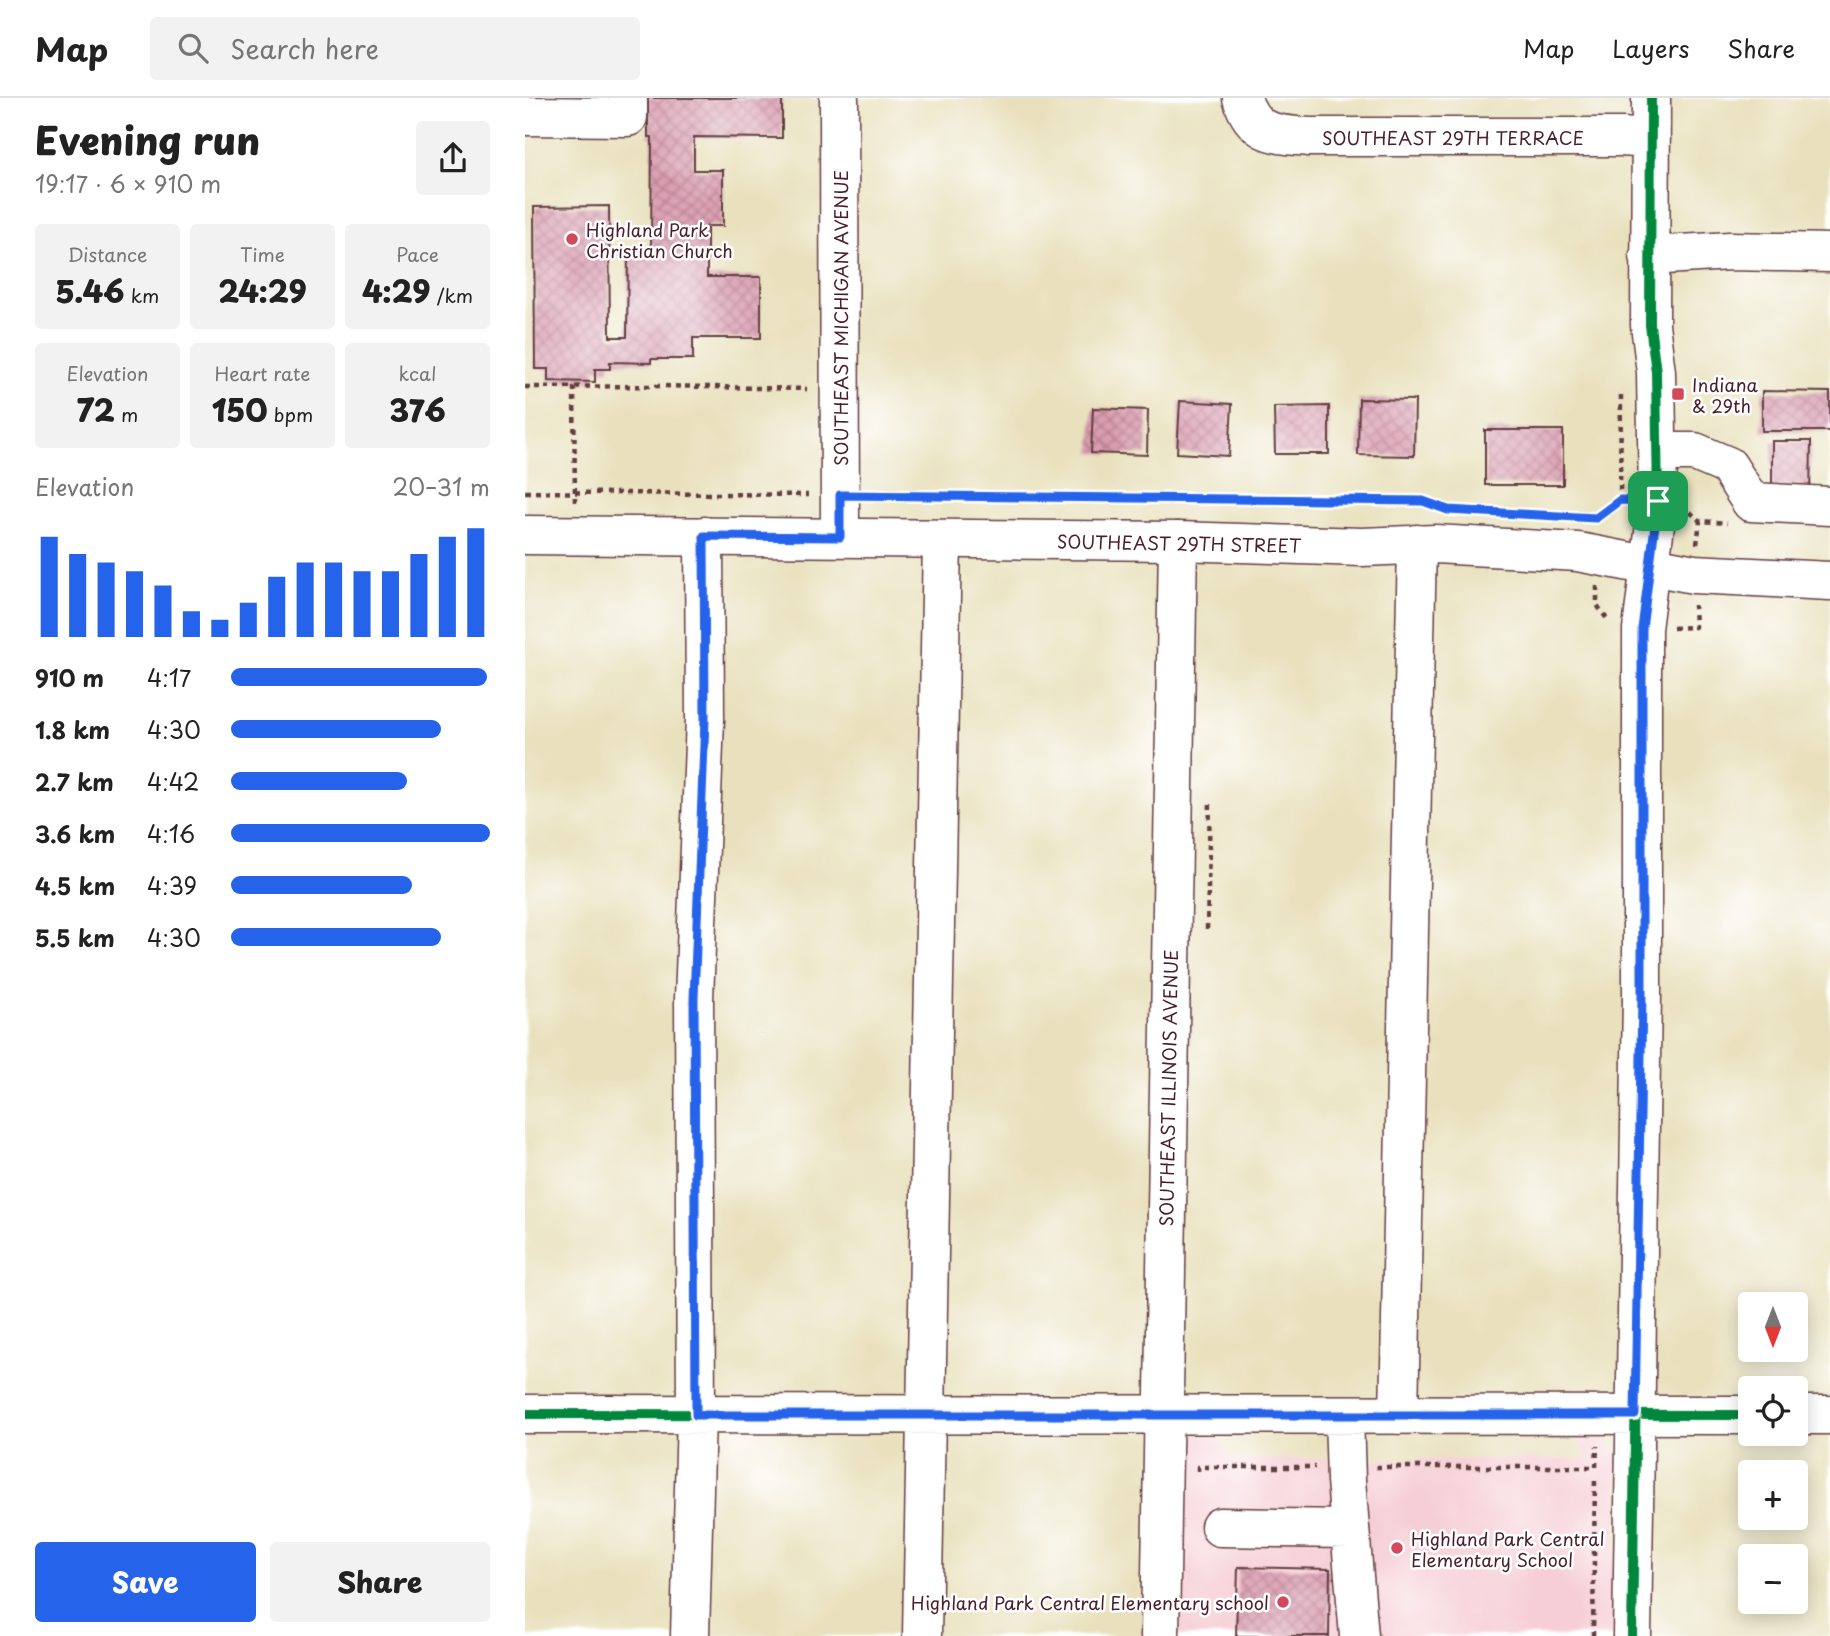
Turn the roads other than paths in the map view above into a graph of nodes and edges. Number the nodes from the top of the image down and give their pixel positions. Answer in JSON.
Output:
{"nodes":[{"id":1,"x":628,"y":98,"type":"edge"},
{"id":2,"x":839,"y":98,"type":"edge"},
{"id":3,"x":1651,"y":98,"type":"edge"},
{"id":4,"x":1249,"y":112,"type":"edge"},
{"id":5,"x":525,"y":116,"type":"edge"},
{"id":6,"x":1651,"y":139,"type":"junction"},
{"id":7,"x":1830,"y":253,"type":"edge"},
{"id":8,"x":1649,"y":256,"type":"junction"},
{"id":9,"x":1658,"y":453,"type":"junction"},
{"id":10,"x":1830,"y":506,"type":"edge"},
{"id":11,"x":525,"y":535,"type":"edge"},
{"id":12,"x":704,"y":536,"type":"junction"},
{"id":13,"x":840,"y":537,"type":"junction"},
{"id":14,"x":942,"y":540,"type":"junction"},
{"id":15,"x":1178,"y":541,"type":"junction"},
{"id":16,"x":1417,"y":544,"type":"junction"},
{"id":17,"x":1650,"y":565,"type":"junction"},
{"id":18,"x":1830,"y":582,"type":"edge"},
{"id":19,"x":525,"y":1414,"type":"edge"},
{"id":20,"x":696,"y":1415,"type":"junction"},
{"id":21,"x":927,"y":1415,"type":"junction"},
{"id":22,"x":1163,"y":1415,"type":"junction"},
{"id":23,"x":1344,"y":1415,"type":"junction"},
{"id":24,"x":1399,"y":1415,"type":"junction"},
{"id":25,"x":1635,"y":1415,"type":"junction"},
{"id":26,"x":1738,"y":1415,"type":"edge"},
{"id":27,"x":1808,"y":1415,"type":"edge"},
{"id":28,"x":1830,"y":1415,"type":"edge"},
{"id":29,"x":1220,"y":1527,"type":"dead end"},
{"id":30,"x":1349,"y":1529,"type":"junction"},
{"id":31,"x":690,"y":1636,"type":"edge"},
{"id":32,"x":922,"y":1636,"type":"edge"},
{"id":33,"x":1160,"y":1636,"type":"edge"},
{"id":34,"x":1359,"y":1636,"type":"edge"},
{"id":35,"x":1632,"y":1636,"type":"edge"}],
"edges":[{"from":1,"to":5,"type":"street"},
{"from":2,"to":13,"type":"street","name":"SOUTHEAST MICHIGAN AVENUE"},
{"from":3,"to":6,"type":"street"},
{"from":4,"to":6,"type":"street","name":"SOUTHEAST 29TH TERRACE"},
{"from":6,"to":8,"type":"street"},
{"from":7,"to":8,"type":"street"},
{"from":8,"to":9,"type":"street"},
{"from":9,"to":10,"type":"street"},
{"from":9,"to":17,"type":"street"},
{"from":11,"to":12,"type":"street","name":"SOUTHEAST 29TH STREET"},
{"from":12,"to":13,"type":"street","name":"SOUTHEAST 29TH STREET"},
{"from":12,"to":20,"type":"street"},
{"from":13,"to":14,"type":"street","name":"SOUTHEAST 29TH STREET"},
{"from":14,"to":15,"type":"street","name":"SOUTHEAST 29TH STREET"},
{"from":14,"to":21,"type":"street"},
{"from":15,"to":16,"type":"street","name":"SOUTHEAST 29TH STREET"},
{"from":15,"to":22,"type":"street","name":"SOUTHEAST ILLINOIS AVENUE"},
{"from":16,"to":17,"type":"street","name":"SOUTHEAST 29TH STREET"},
{"from":16,"to":24,"type":"street"},
{"from":17,"to":18,"type":"street","name":"SOUTHEAST 29TH STREET"},
{"from":17,"to":25,"type":"street"},
{"from":19,"to":20,"type":"street"},
{"from":20,"to":21,"type":"street"},
{"from":20,"to":31,"type":"street"},
{"from":21,"to":22,"type":"street"},
{"from":21,"to":32,"type":"street"},
{"from":22,"to":23,"type":"street"},
{"from":22,"to":33,"type":"street","name":"SOUTHEAST ILLINOIS AVENUE"},
{"from":23,"to":24,"type":"street"},
{"from":23,"to":30,"type":"street"},
{"from":24,"to":25,"type":"street"},
{"from":25,"to":26,"type":"street"},
{"from":25,"to":35,"type":"street"},
{"from":27,"to":28,"type":"street"},
{"from":29,"to":30,"type":"street"},
{"from":30,"to":34,"type":"street"}]}
